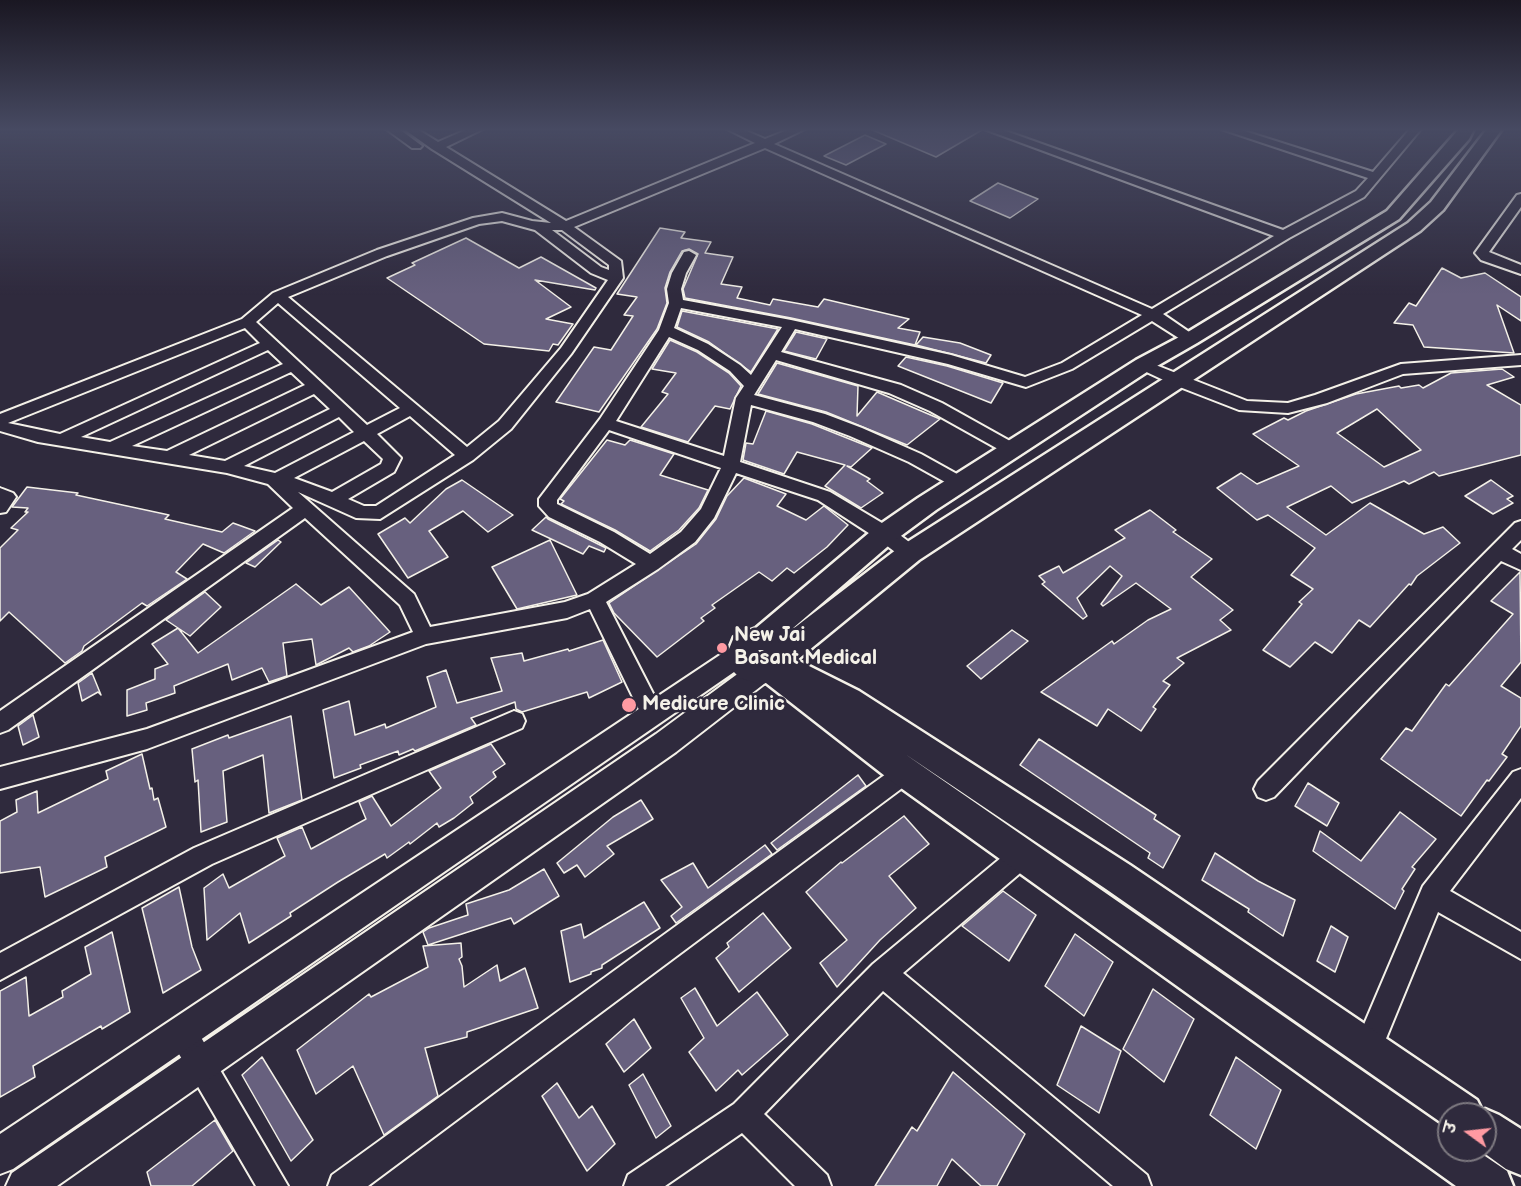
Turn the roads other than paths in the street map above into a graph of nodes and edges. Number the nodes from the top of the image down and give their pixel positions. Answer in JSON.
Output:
{"nodes":[{"id":1,"x":475,"y":184,"type":"edge"},
{"id":2,"x":497,"y":184,"type":"edge"},
{"id":3,"x":663,"y":184,"type":"edge"},
{"id":4,"x":859,"y":184,"type":"edge"},
{"id":5,"x":1143,"y":184,"type":"edge"},
{"id":6,"x":1368,"y":184,"type":"edge"},
{"id":7,"x":1421,"y":184,"type":"edge"},
{"id":8,"x":1453,"y":184,"type":"edge"},
{"id":9,"x":1521,"y":198,"type":"edge"},
{"id":10,"x":560,"y":223,"type":"junction"},
{"id":11,"x":540,"y":227,"type":"junction"},
{"id":12,"x":1284,"y":235,"type":"junction"},
{"id":13,"x":689,"y":255,"type":"dead end"},
{"id":14,"x":1521,"y":270,"type":"edge"},
{"id":15,"x":616,"y":278,"type":"junction"},
{"id":16,"x":278,"y":296,"type":"junction"},
{"id":17,"x":676,"y":303,"type":"junction"},
{"id":18,"x":1152,"y":314,"type":"junction"},
{"id":19,"x":247,"y":322,"type":"junction"},
{"id":20,"x":791,"y":324,"type":"junction"},
{"id":21,"x":666,"y":330,"type":"junction"},
{"id":22,"x":1190,"y":339,"type":"junction"},
{"id":23,"x":270,"y":344,"type":"junction"},
{"id":24,"x":772,"y":354,"type":"junction"},
{"id":25,"x":1521,"y":360,"type":"edge"},
{"id":26,"x":293,"y":365,"type":"junction"},
{"id":27,"x":1143,"y":365,"type":"junction"},
{"id":28,"x":1178,"y":381,"type":"junction"},
{"id":29,"x":315,"y":387,"type":"junction"},
{"id":30,"x":748,"y":391,"type":"junction"},
{"id":31,"x":411,"y":409,"type":"junction"},
{"id":32,"x":340,"y":410,"type":"junction"},
{"id":33,"x":0,"y":420,"type":"edge"},
{"id":34,"x":606,"y":423,"type":"junction"},
{"id":35,"x":0,"y":426,"type":"edge"},
{"id":36,"x":365,"y":434,"type":"junction"},
{"id":37,"x":63,"y":439,"type":"junction"},
{"id":38,"x":114,"y":447,"type":"junction"},
{"id":39,"x":1013,"y":450,"type":"junction"},
{"id":40,"x":172,"y":456,"type":"junction"},
{"id":41,"x":467,"y":456,"type":"junction"},
{"id":42,"x":731,"y":465,"type":"junction"},
{"id":43,"x":227,"y":467,"type":"junction"},
{"id":44,"x":275,"y":480,"type":"junction"},
{"id":45,"x":960,"y":483,"type":"junction"},
{"id":46,"x":0,"y":494,"type":"edge"},
{"id":47,"x":333,"y":500,"type":"junction"},
{"id":48,"x":0,"y":507,"type":"edge"},
{"id":49,"x":306,"y":508,"type":"junction"},
{"id":50,"x":1521,"y":528,"type":"edge"},
{"id":51,"x":885,"y":534,"type":"junction"},
{"id":52,"x":1498,"y":551,"type":"junction"},
{"id":53,"x":910,"y":553,"type":"junction"},
{"id":54,"x":1521,"y":563,"type":"edge"},
{"id":55,"x":651,"y":564,"type":"junction"},
{"id":56,"x":595,"y":599,"type":"junction"},
{"id":57,"x":425,"y":636,"type":"junction"},
{"id":58,"x":766,"y":659,"type":"junction"},
{"id":59,"x":652,"y":713,"type":"junction"},
{"id":60,"x":514,"y":721,"type":"dead end"},
{"id":61,"x":0,"y":723,"type":"edge"},
{"id":62,"x":905,"y":773,"type":"junction"},
{"id":63,"x":0,"y":778,"type":"edge"},
{"id":64,"x":1518,"y":788,"type":"edge"},
{"id":65,"x":1266,"y":789,"type":"dead end"},
{"id":66,"x":1023,"y":855,"type":"junction"},
{"id":67,"x":1432,"y":895,"type":"junction"},
{"id":68,"x":1521,"y":946,"type":"edge"},
{"id":69,"x":0,"y":967,"type":"edge"},
{"id":70,"x":882,"y":973,"type":"junction"},
{"id":71,"x":182,"y":1032,"type":"junction"},
{"id":72,"x":1368,"y":1048,"type":"junction"},
{"id":73,"x":201,"y":1065,"type":"junction"},
{"id":74,"x":1446,"y":1102,"type":"edge"},
{"id":75,"x":744,"y":1114,"type":"junction"},
{"id":76,"x":1497,"y":1137,"type":"edge"},
{"id":77,"x":1521,"y":1154,"type":"edge"},
{"id":78,"x":0,"y":1156,"type":"edge"},
{"id":79,"x":25,"y":1186,"type":"edge"},
{"id":80,"x":273,"y":1186,"type":"edge"},
{"id":81,"x":344,"y":1186,"type":"edge"},
{"id":82,"x":639,"y":1186,"type":"edge"},
{"id":83,"x":816,"y":1186,"type":"edge"},
{"id":84,"x":1136,"y":1186,"type":"edge"},
{"id":85,"x":1492,"y":1186,"type":"edge"}],
"edges":[{"from":1,"to":11,"type":"street"},
{"from":2,"to":10,"type":"street"},
{"from":3,"to":10,"type":"street"},
{"from":4,"to":18,"type":"street"},
{"from":5,"to":12,"type":"street"},
{"from":6,"to":12,"type":"street"},
{"from":7,"to":22,"type":"main road"},
{"from":8,"to":28,"type":"main road"},
{"from":9,"to":14,"type":"street"},
{"from":10,"to":11,"type":"street"},
{"from":10,"to":15,"type":"street"},
{"from":11,"to":15,"type":"street"},
{"from":11,"to":16,"type":"street"},
{"from":12,"to":18,"type":"street"},
{"from":13,"to":17,"type":"street"},
{"from":15,"to":41,"type":"street"},
{"from":16,"to":19,"type":"street"},
{"from":16,"to":31,"type":"street"},
{"from":17,"to":20,"type":"street"},
{"from":17,"to":21,"type":"street"},
{"from":18,"to":20,"type":"street"},
{"from":18,"to":22,"type":"street"},
{"from":19,"to":23,"type":"street"},
{"from":19,"to":33,"type":"street"},
{"from":20,"to":24,"type":"street"},
{"from":21,"to":30,"type":"street"},
{"from":21,"to":34,"type":"street"},
{"from":22,"to":27,"type":"main road"},
{"from":23,"to":26,"type":"street"},
{"from":23,"to":37,"type":"street"},
{"from":24,"to":30,"type":"street"},
{"from":24,"to":39,"type":"street"},
{"from":25,"to":28,"type":"street"},
{"from":26,"to":29,"type":"street"},
{"from":26,"to":38,"type":"street"},
{"from":27,"to":28,"type":"street"},
{"from":27,"to":39,"type":"main road"},
{"from":28,"to":53,"type":"main road"},
{"from":29,"to":32,"type":"street"},
{"from":29,"to":40,"type":"street"},
{"from":30,"to":42,"type":"street"},
{"from":30,"to":45,"type":"street"},
{"from":31,"to":36,"type":"street"},
{"from":31,"to":41,"type":"street"},
{"from":32,"to":36,"type":"street"},
{"from":32,"to":43,"type":"street"},
{"from":34,"to":42,"type":"street"},
{"from":34,"to":55,"type":"street"},
{"from":35,"to":37,"type":"street"},
{"from":36,"to":44,"type":"street"},
{"from":36,"to":47,"type":"street"},
{"from":37,"to":38,"type":"street"},
{"from":38,"to":40,"type":"street"},
{"from":39,"to":45,"type":"main road"},
{"from":40,"to":43,"type":"street"},
{"from":41,"to":47,"type":"street"},
{"from":42,"to":51,"type":"street"},
{"from":42,"to":55,"type":"street"},
{"from":43,"to":44,"type":"street"},
{"from":44,"to":47,"type":"street"},
{"from":44,"to":49,"type":"street"},
{"from":45,"to":51,"type":"main road"},
{"from":46,"to":48,"type":"street"},
{"from":49,"to":57,"type":"street"},
{"from":49,"to":61,"type":"street"},
{"from":50,"to":52,"type":"street"},
{"from":51,"to":53,"type":"street"},
{"from":51,"to":58,"type":"main road"},
{"from":52,"to":54,"type":"street"},
{"from":52,"to":65,"type":"street"},
{"from":53,"to":58,"type":"main road"},
{"from":55,"to":56,"type":"street"},
{"from":56,"to":57,"type":"street"},
{"from":56,"to":59,"type":"street"},
{"from":57,"to":63,"type":"street"},
{"from":58,"to":59,"type":"street"},
{"from":58,"to":62,"type":"main road"},
{"from":58,"to":72,"type":"main road"},
{"from":58,"to":73,"type":"street"},
{"from":59,"to":71,"type":"street"},
{"from":60,"to":69,"type":"street"},
{"from":62,"to":66,"type":"main road"},
{"from":62,"to":81,"type":"street"},
{"from":64,"to":67,"type":"street"},
{"from":66,"to":70,"type":"street"},
{"from":66,"to":85,"type":"main road"},
{"from":67,"to":68,"type":"street"},
{"from":67,"to":72,"type":"street"},
{"from":70,"to":75,"type":"street"},
{"from":70,"to":84,"type":"street"},
{"from":71,"to":73,"type":"street"},
{"from":71,"to":78,"type":"street"},
{"from":72,"to":74,"type":"main road"},
{"from":73,"to":79,"type":"street"},
{"from":73,"to":80,"type":"street"},
{"from":75,"to":82,"type":"street"},
{"from":75,"to":83,"type":"street"},
{"from":76,"to":77,"type":"main road"}]}
